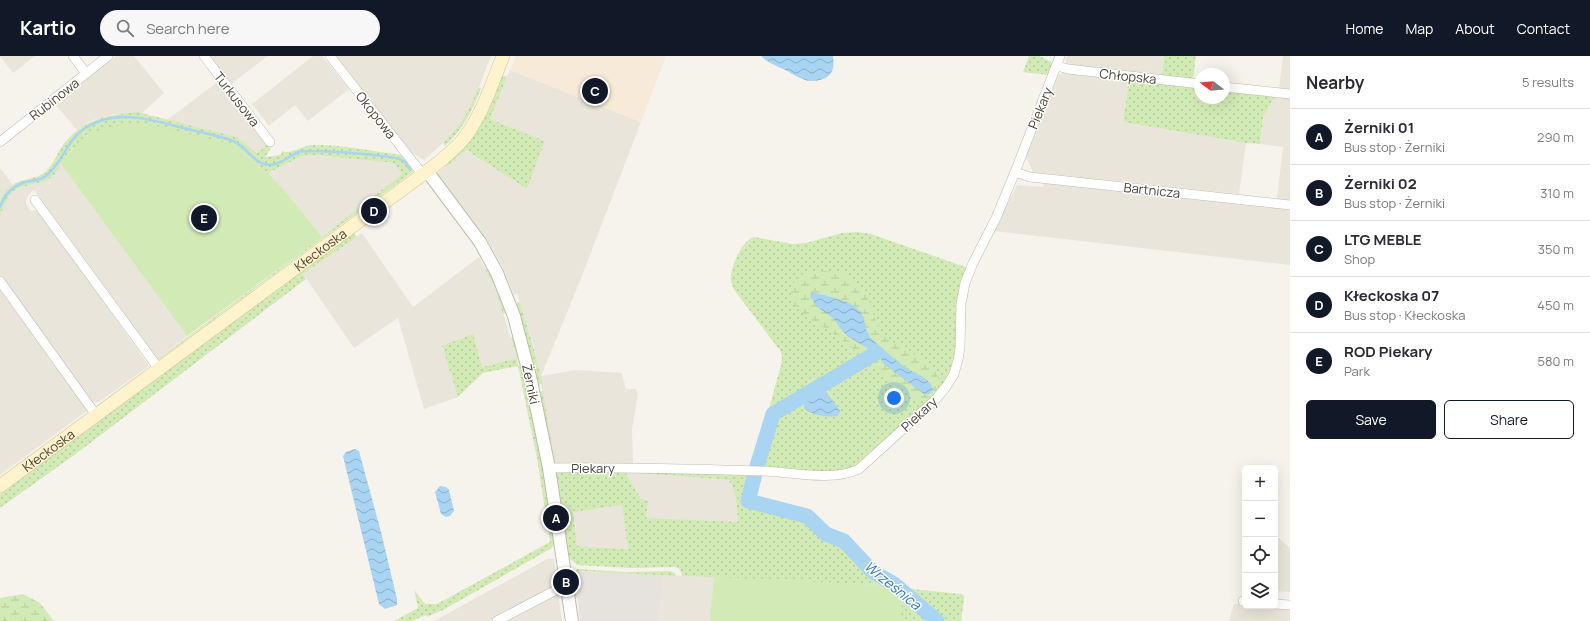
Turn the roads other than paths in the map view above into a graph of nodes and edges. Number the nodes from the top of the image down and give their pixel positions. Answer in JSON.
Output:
{"nodes":[{"id":1,"x":73,"y":56,"type":"edge"},
{"id":2,"x":108,"y":56,"type":"edge"},
{"id":3,"x":204,"y":56,"type":"edge"},
{"id":4,"x":330,"y":56,"type":"edge"},
{"id":5,"x":503,"y":56,"type":"edge"},
{"id":6,"x":1060,"y":56,"type":"edge"},
{"id":7,"x":1057,"y":66,"type":"junction"},
{"id":8,"x":86,"y":73,"type":"junction"},
{"id":9,"x":1194,"y":83,"type":"edge"},
{"id":10,"x":1230,"y":87,"type":"edge"},
{"id":11,"x":1290,"y":94,"type":"edge"},
{"id":12,"x":0,"y":142,"type":"edge"},
{"id":13,"x":270,"y":142,"type":"dead end"},
{"id":14,"x":1015,"y":172,"type":"junction"},
{"id":15,"x":425,"y":173,"type":"junction"},
{"id":16,"x":35,"y":200,"type":"dead end"},
{"id":17,"x":1290,"y":205,"type":"edge"},
{"id":18,"x":0,"y":281,"type":"edge"},
{"id":19,"x":159,"y":369,"type":"junction"},
{"id":20,"x":96,"y":415,"type":"junction"},
{"id":21,"x":549,"y":468,"type":"junction"},
{"id":22,"x":0,"y":486,"type":"edge"},
{"id":23,"x":567,"y":587,"type":"junction"},
{"id":24,"x":1278,"y":604,"type":"edge"},
{"id":25,"x":1290,"y":605,"type":"edge"},
{"id":26,"x":497,"y":621,"type":"edge"},
{"id":27,"x":572,"y":621,"type":"edge"}],
"edges":[{"from":1,"to":8,"type":"street"},
{"from":2,"to":8,"type":"street","name":"Rubinowa"},
{"from":3,"to":13,"type":"street","name":"Turkusowa"},
{"from":4,"to":15,"type":"street","name":"Okopowa"},
{"from":5,"to":15,"type":"main road","name":"Kłeckoska"},
{"from":6,"to":7,"type":"street","name":"Piekary"},
{"from":7,"to":9,"type":"street","name":"Chłopska"},
{"from":7,"to":14,"type":"street","name":"Piekary"},
{"from":8,"to":12,"type":"street","name":"Rubinowa"},
{"from":10,"to":11,"type":"street"},
{"from":14,"to":17,"type":"street","name":"Bartnicza"},
{"from":14,"to":21,"type":"street","name":"Piekary"},
{"from":15,"to":19,"type":"main road","name":"Kłeckoska"},
{"from":15,"to":21,"type":"street","name":"Żerniki"},
{"from":16,"to":19,"type":"street"},
{"from":18,"to":20,"type":"street"},
{"from":19,"to":20,"type":"main road","name":"Kłeckoska"},
{"from":20,"to":22,"type":"main road","name":"Kłeckoska"},
{"from":21,"to":23,"type":"street","name":"Żerniki"},
{"from":23,"to":26,"type":"street"},
{"from":23,"to":27,"type":"street","name":"Żerniki"},
{"from":24,"to":25,"type":"street"}]}
